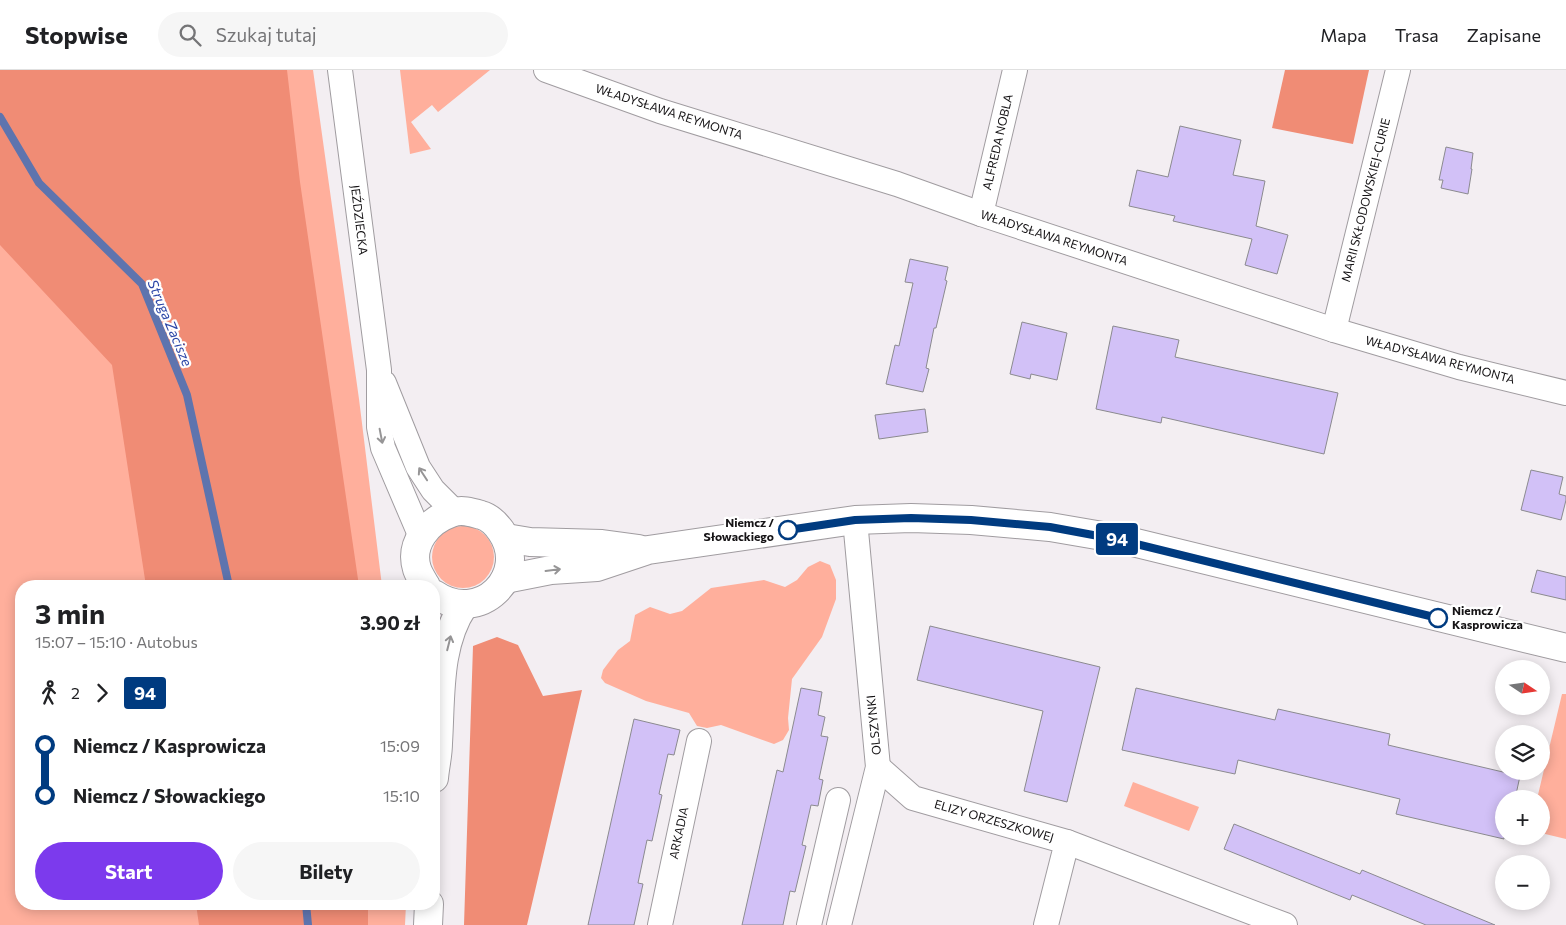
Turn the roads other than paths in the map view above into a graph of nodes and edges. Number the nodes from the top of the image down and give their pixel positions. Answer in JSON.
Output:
{"nodes":[{"id":1,"x":340,"y":70,"type":"edge"},
{"id":2,"x":546,"y":70,"type":"edge"},
{"id":3,"x":1015,"y":70,"type":"edge"},
{"id":4,"x":1398,"y":70,"type":"edge"},
{"id":5,"x":981,"y":214,"type":"junction"},
{"id":6,"x":1334,"y":330,"type":"junction"},
{"id":7,"x":379,"y":370,"type":"junction"},
{"id":8,"x":1566,"y":393,"type":"edge"},
{"id":9,"x":454,"y":511,"type":"junction"},
{"id":10,"x":855,"y":520,"type":"junction"},
{"id":11,"x":421,"y":536,"type":"junction"},
{"id":12,"x":506,"y":538,"type":"junction"},
{"id":13,"x":648,"y":550,"type":"junction"},
{"id":14,"x":505,"y":579,"type":"junction"},
{"id":15,"x":423,"y":580,"type":"edge"},
{"id":16,"x":440,"y":598,"type":"edge"},
{"id":17,"x":464,"y":605,"type":"junction"},
{"id":18,"x":1566,"y":648,"type":"edge"},
{"id":19,"x":440,"y":687,"type":"edge"},
{"id":20,"x":699,"y":741,"type":"dead end"},
{"id":21,"x":878,"y":767,"type":"junction"},
{"id":22,"x":838,"y":800,"type":"dead end"},
{"id":23,"x":1067,"y":842,"type":"junction"},
{"id":24,"x":429,"y":910,"type":"edge"},
{"id":25,"x":428,"y":925,"type":"edge"},
{"id":26,"x":660,"y":925,"type":"edge"},
{"id":27,"x":809,"y":925,"type":"edge"},
{"id":28,"x":839,"y":925,"type":"edge"},
{"id":29,"x":1046,"y":925,"type":"edge"},
{"id":30,"x":1284,"y":925,"type":"edge"}],
"edges":[{"from":1,"to":7,"type":"street","name":"JEŹDZIECKA"},
{"from":2,"to":5,"type":"street","name":"WŁADYSŁAWA REYMONTA"},
{"from":3,"to":5,"type":"street","name":"ALFREDA NOBLA"},
{"from":4,"to":6,"type":"street","name":"MARII SKŁODOWSKIEJ-CURIE"},
{"from":5,"to":6,"type":"street","name":"WŁADYSŁAWA REYMONTA"},
{"from":6,"to":8,"type":"street","name":"WŁADYSŁAWA REYMONTA"},
{"from":9,"to":7,"type":"street","name":"JEŹDZIECKA","one_way":true},
{"from":7,"to":11,"type":"street","name":"JEŹDZIECKA","one_way":true},
{"from":9,"to":11,"type":"street"},
{"from":9,"to":12,"type":"street"},
{"from":10,"to":13,"type":"street"},
{"from":10,"to":18,"type":"street"},
{"from":10,"to":21,"type":"street","name":"OLSZYNKI"},
{"from":11,"to":15,"type":"street"},
{"from":12,"to":13,"type":"street"},
{"from":12,"to":14,"type":"street"},
{"from":14,"to":13,"type":"street","one_way":true},
{"from":14,"to":17,"type":"street"},
{"from":16,"to":17,"type":"street"},
{"from":19,"to":17,"type":"street","one_way":true},
{"from":20,"to":26,"type":"street","name":"ARKADIA"},
{"from":21,"to":23,"type":"street","name":"ELIZY ORZESZKOWEJ"},
{"from":21,"to":28,"type":"street","name":"OLSZYNKI"},
{"from":22,"to":27,"type":"street"},
{"from":23,"to":29,"type":"street","name":"ELIZY ORZESZKOWEJ"},
{"from":23,"to":30,"type":"street"},
{"from":24,"to":25,"type":"street"}]}
